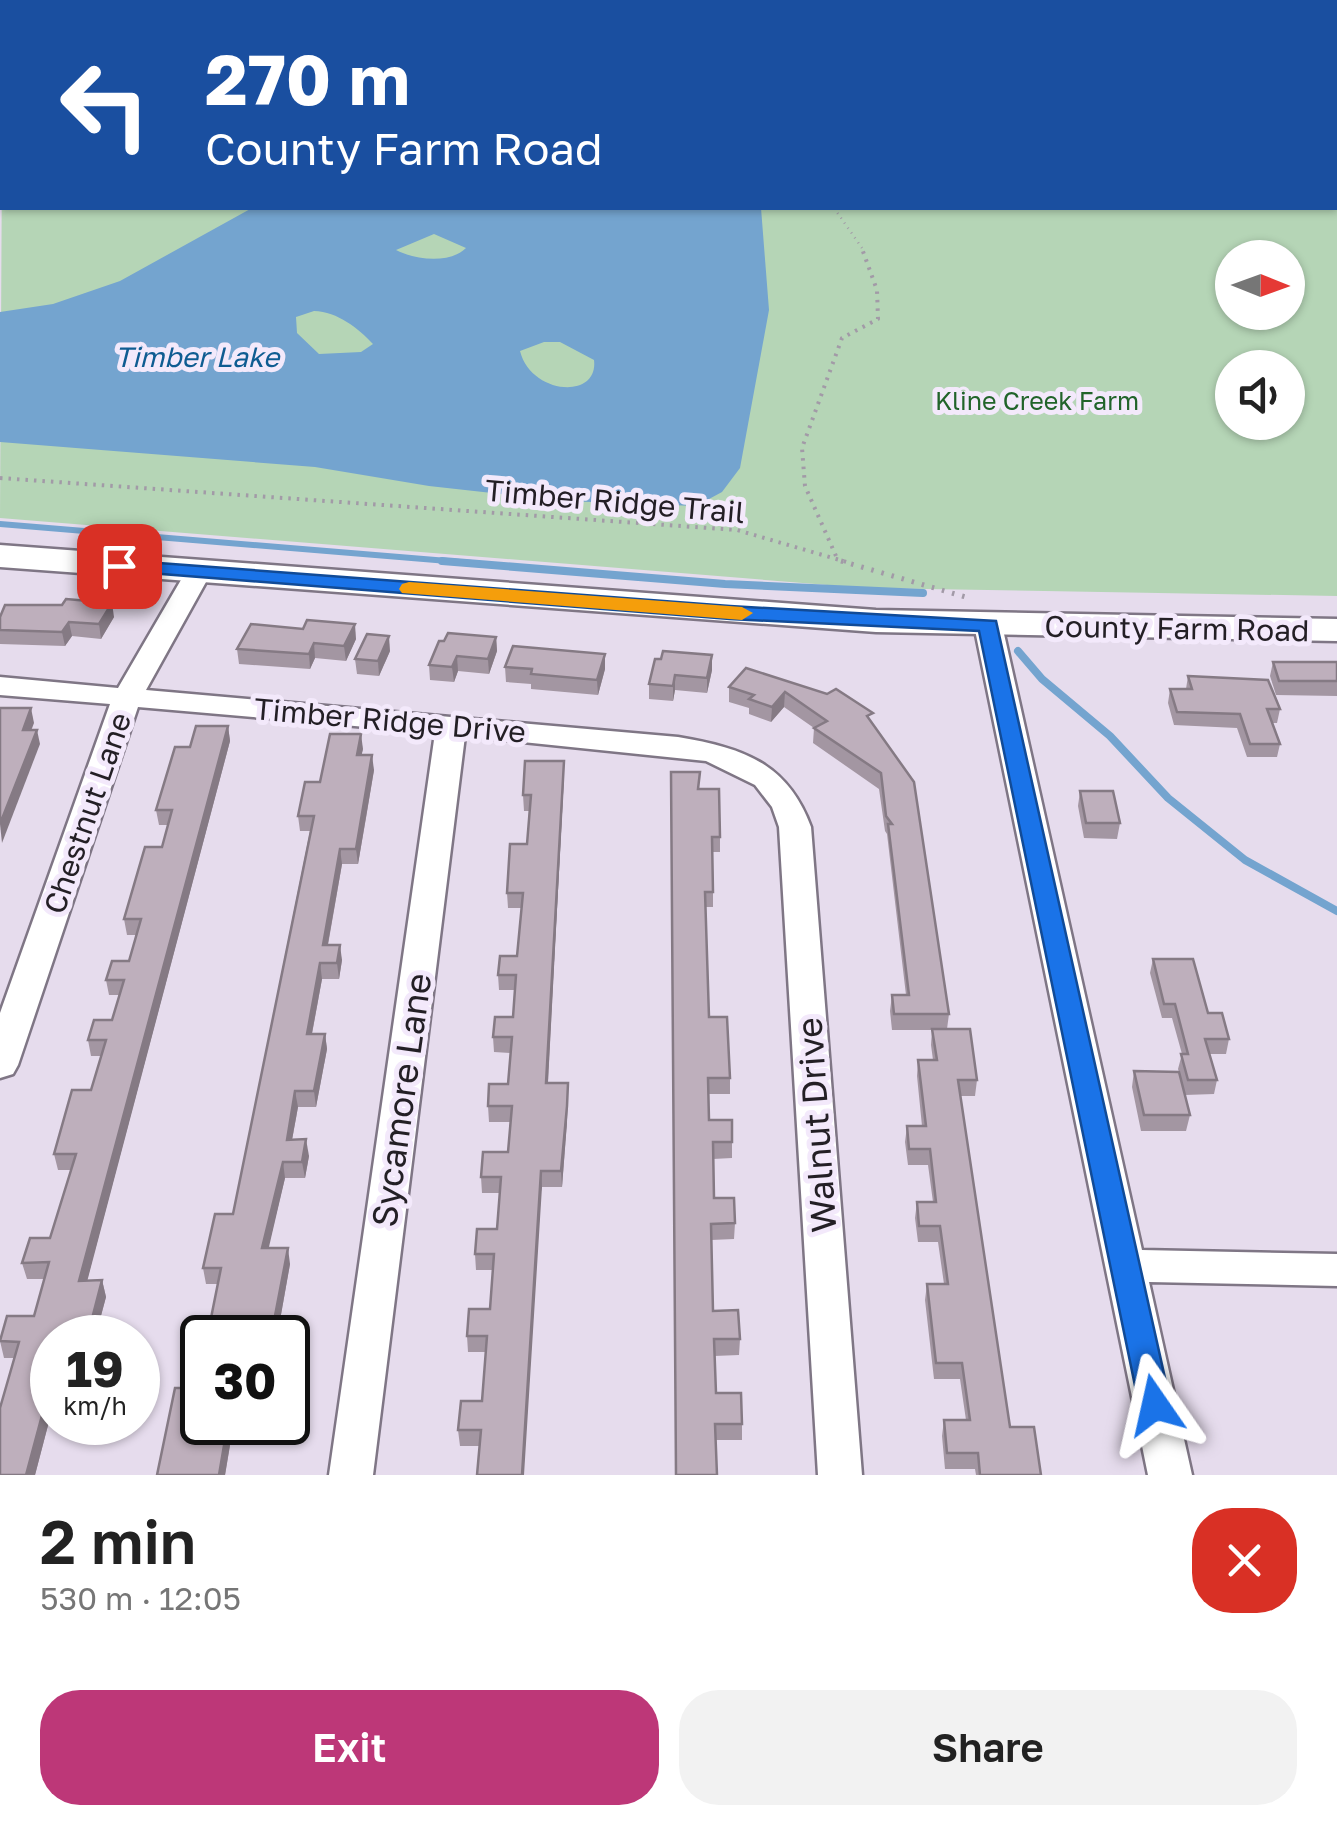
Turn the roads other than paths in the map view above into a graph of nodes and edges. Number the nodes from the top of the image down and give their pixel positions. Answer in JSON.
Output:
{"nodes":[{"id":1,"x":0,"y":556,"type":"edge"},
{"id":2,"x":198,"y":572,"type":"junction"},
{"id":3,"x":981,"y":612,"type":"junction"},
{"id":4,"x":1337,"y":630,"type":"edge"},
{"id":5,"x":0,"y":686,"type":"edge"},
{"id":6,"x":128,"y":696,"type":"junction"},
{"id":7,"x":451,"y":725,"type":"junction"},
{"id":8,"x":772,"y":782,"type":"joint"},
{"id":9,"x":0,"y":1065,"type":"edge"},
{"id":10,"x":1127,"y":1266,"type":"junction"},
{"id":11,"x":1337,"y":1270,"type":"edge"},
{"id":12,"x":351,"y":1475,"type":"edge"},
{"id":13,"x":840,"y":1475,"type":"edge"},
{"id":14,"x":1170,"y":1475,"type":"edge"}],
"edges":[{"from":1,"to":2,"type":"main road","name":"County Farm Road"},
{"from":2,"to":3,"type":"main road","name":"County Farm Road"},
{"from":2,"to":6,"type":"street","name":"Chestnut Lane"},
{"from":3,"to":4,"type":"main road","name":"County Farm Road"},
{"from":3,"to":10,"type":"street"},
{"from":5,"to":6,"type":"street","name":"Timber Ridge Drive"},
{"from":6,"to":7,"type":"street","name":"Timber Ridge Drive"},
{"from":6,"to":9,"type":"street","name":"Chestnut Lane"},
{"from":7,"to":8,"type":"street","name":"Timber Ridge Drive"},
{"from":7,"to":12,"type":"street","name":"Sycamore Lane"},
{"from":8,"to":13,"type":"street","name":"Walnut Drive"},
{"from":10,"to":11,"type":"street"},
{"from":10,"to":14,"type":"street"}]}
